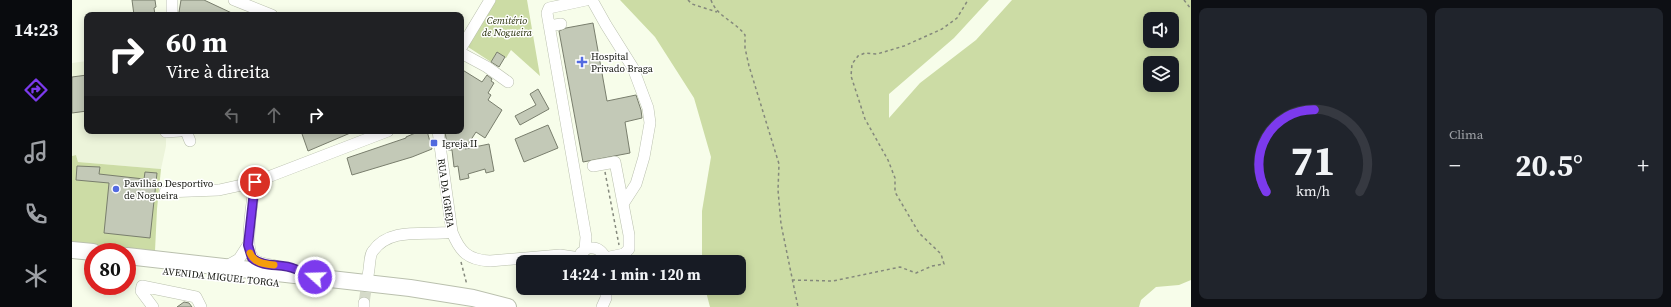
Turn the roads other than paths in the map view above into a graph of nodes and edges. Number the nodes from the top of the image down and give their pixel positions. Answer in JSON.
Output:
{"nodes":[{"id":1,"x":172,"y":0,"type":"edge"},
{"id":2,"x":234,"y":0,"type":"edge"},
{"id":3,"x":490,"y":0,"type":"edge"},
{"id":4,"x":586,"y":0,"type":"edge"},
{"id":5,"x":592,"y":0,"type":"edge"},
{"id":6,"x":172,"y":12,"type":"edge"},
{"id":7,"x":264,"y":12,"type":"edge"},
{"id":8,"x":560,"y":24,"type":"dead end"},
{"id":9,"x":549,"y":26,"type":"junction"},
{"id":10,"x":464,"y":43,"type":"edge"},
{"id":11,"x":464,"y":55,"type":"edge"},
{"id":12,"x":508,"y":82,"type":"dead end"},
{"id":13,"x":380,"y":134,"type":"edge"},
{"id":14,"x":438,"y":134,"type":"edge"},
{"id":15,"x":598,"y":165,"type":"road end"},
{"id":16,"x":255,"y":182,"type":"junction"},
{"id":17,"x":165,"y":192,"type":"dead end"},
{"id":18,"x":623,"y":204,"type":"junction"},
{"id":19,"x":452,"y":232,"type":"junction"},
{"id":20,"x":248,"y":245,"type":"junction"},
{"id":21,"x":72,"y":250,"type":"edge"},
{"id":22,"x":84,"y":251,"type":"edge"},
{"id":23,"x":581,"y":255,"type":"edge"},
{"id":24,"x":582,"y":255,"type":"edge"},
{"id":25,"x":604,"y":255,"type":"edge"},
{"id":26,"x":621,"y":255,"type":"edge"},
{"id":27,"x":136,"y":257,"type":"edge"},
{"id":28,"x":516,"y":259,"type":"edge"},
{"id":29,"x":72,"y":261,"type":"edge"},
{"id":30,"x":84,"y":262,"type":"edge"},
{"id":31,"x":225,"y":267,"type":"junction"},
{"id":32,"x":136,"y":268,"type":"edge"},
{"id":33,"x":370,"y":270,"type":"tunnel mouth"},
{"id":34,"x":313,"y":280,"type":"junction"},
{"id":35,"x":606,"y":295,"type":"edge"},
{"id":36,"x":153,"y":307,"type":"edge"},
{"id":37,"x":201,"y":307,"type":"edge"},
{"id":38,"x":461,"y":307,"type":"edge"},
{"id":39,"x":508,"y":307,"type":"edge"},
{"id":40,"x":602,"y":307,"type":"edge"}],
"edges":[{"from":1,"to":6,"type":"street"},
{"from":2,"to":7,"type":"street"},
{"from":3,"to":10,"type":"street"},
{"from":4,"to":9,"type":"street"},
{"from":5,"to":18,"type":"street"},
{"from":8,"to":9,"type":"street"},
{"from":9,"to":23,"type":"street"},
{"from":11,"to":12,"type":"street"},
{"from":13,"to":16,"type":"street"},
{"from":14,"to":19,"type":"street","name":"RUA DA IGREJA"},
{"from":15,"to":18,"type":"street"},
{"from":16,"to":17,"type":"street"},
{"from":16,"to":20,"type":"street"},
{"from":18,"to":26,"type":"street"},
{"from":19,"to":28,"type":"street","name":"RUA DA IGREJA"},
{"from":19,"to":33,"type":"street"},
{"from":20,"to":31,"type":"street"},
{"from":20,"to":34,"type":"street"},
{"from":21,"to":22,"type":"highway"},
{"from":24,"to":25,"type":"street"},
{"from":27,"to":31,"type":"highway","name":"AVENIDA MIGUEL TORGA"},
{"from":29,"to":30,"type":"highway"},
{"from":31,"to":34,"type":"highway","name":"AVENIDA MIGUEL TORGA"},
{"from":32,"to":34,"type":"highway","name":"AVENIDA MIGUEL TORGA"},
{"from":34,"to":38,"type":"highway"},
{"from":34,"to":39,"type":"highway"},
{"from":35,"to":40,"type":"street"},
{"from":36,"to":37,"type":"street"}]}
